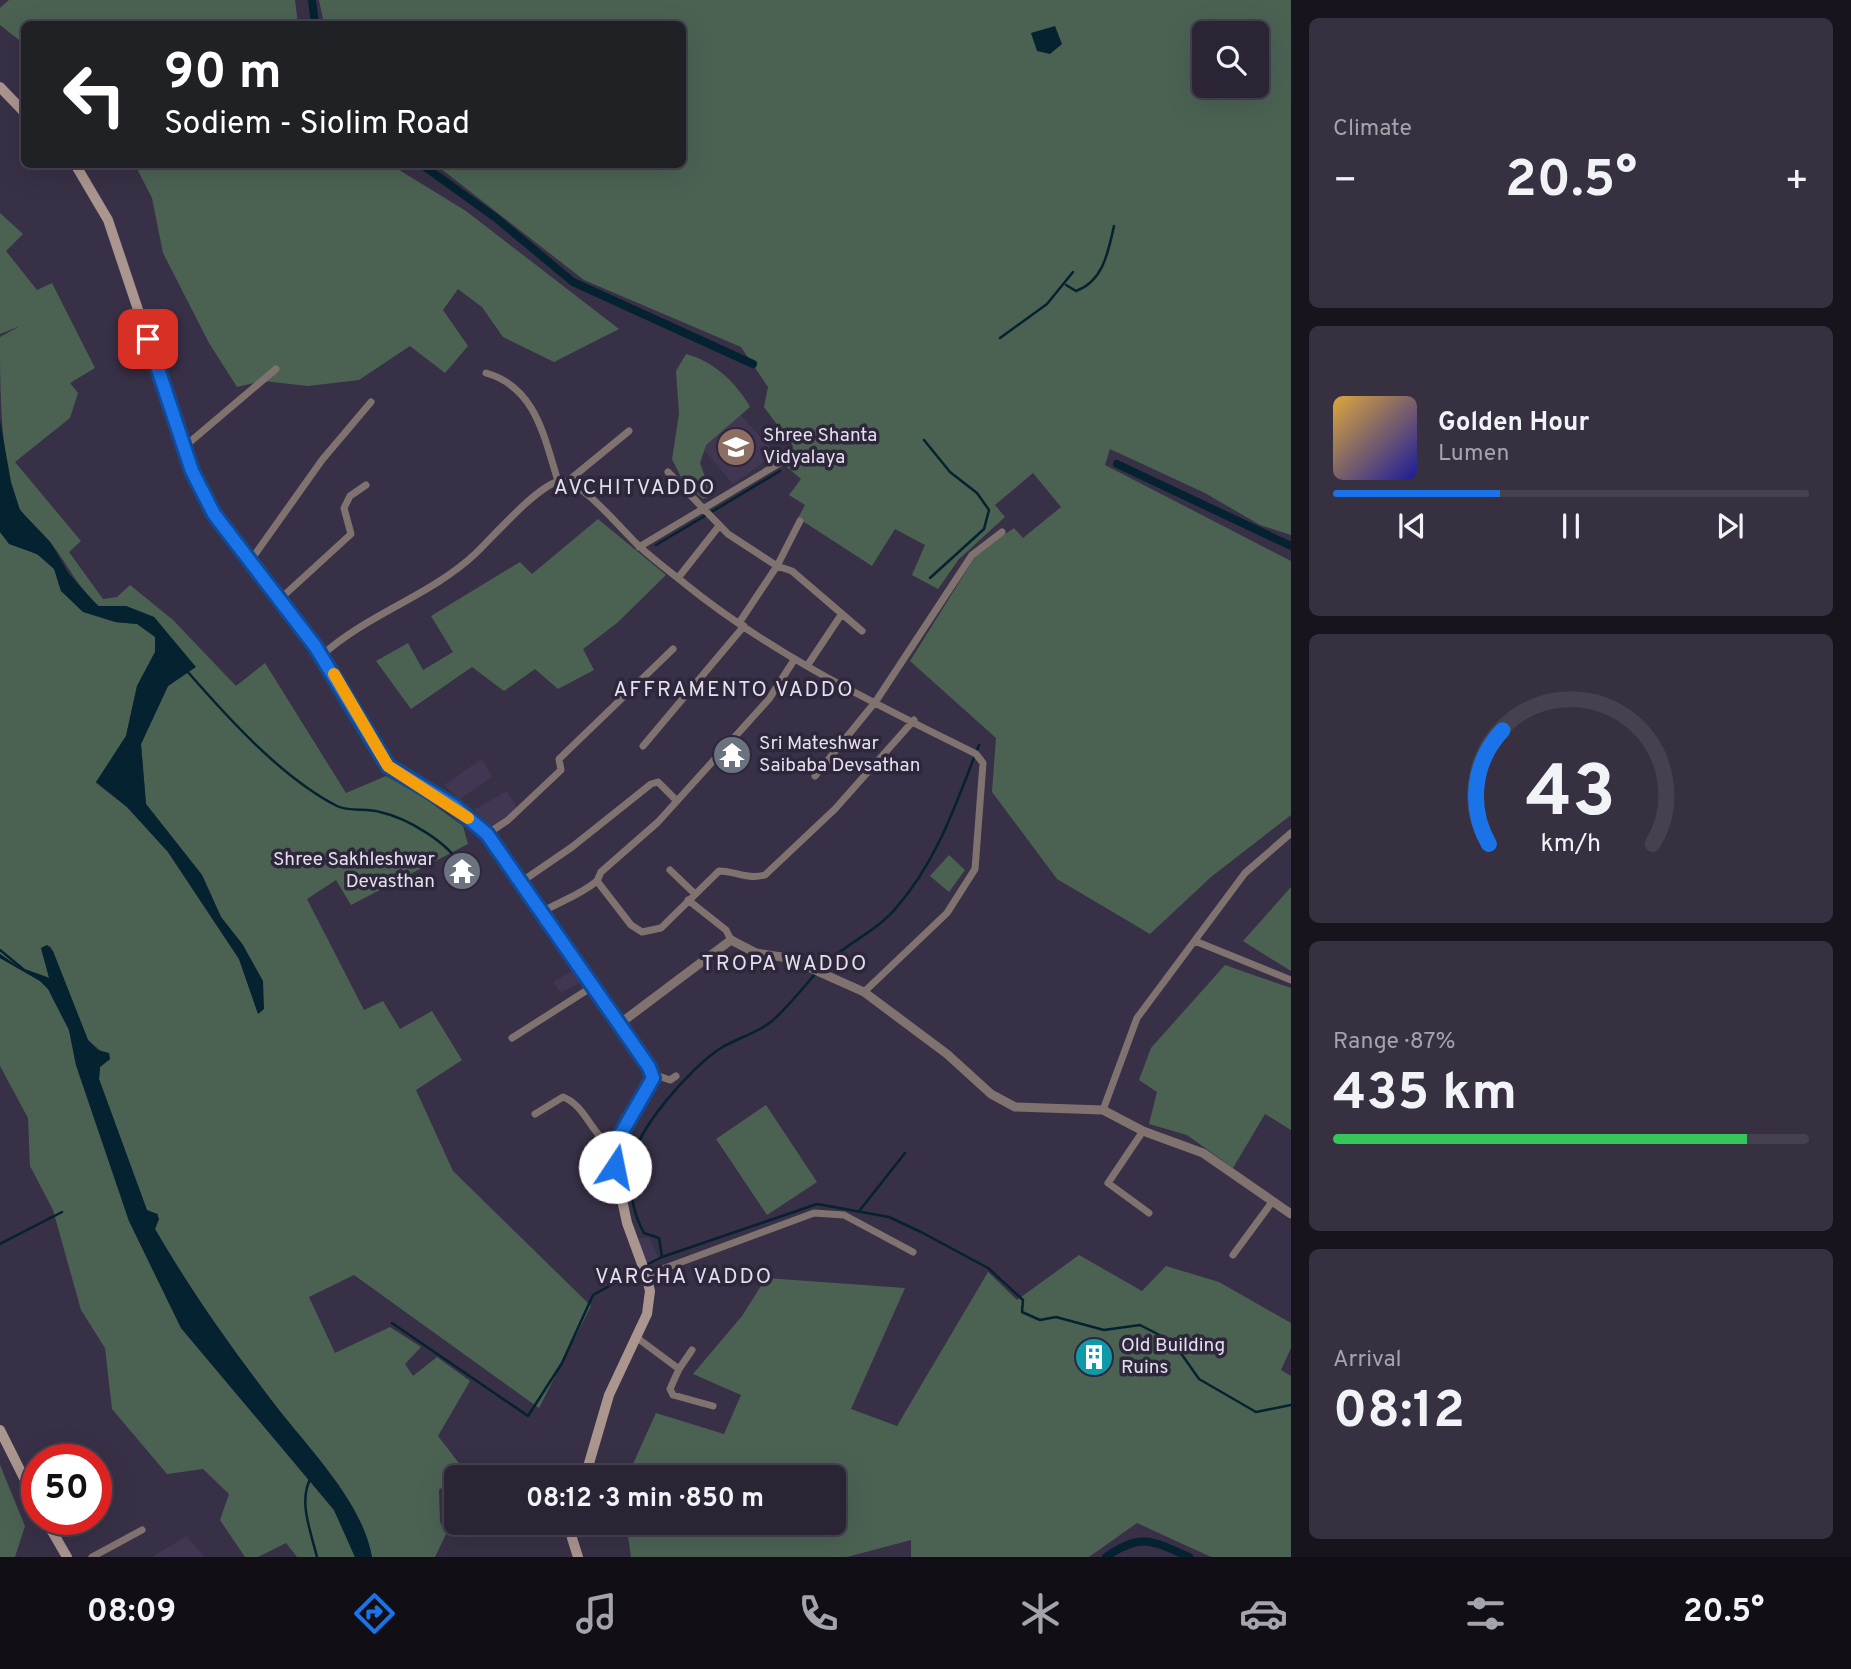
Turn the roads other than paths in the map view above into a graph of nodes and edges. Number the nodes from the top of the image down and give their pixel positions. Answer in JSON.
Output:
{"nodes":[{"id":1,"x":0,"y":87,"type":"edge"},
{"id":2,"x":21,"y":109,"type":"edge"},
{"id":3,"x":77,"y":168,"type":"edge"},
{"id":4,"x":276,"y":369,"type":"dead end"},
{"id":5,"x":486,"y":373,"type":"dead end"},
{"id":6,"x":371,"y":402,"type":"dead end"},
{"id":7,"x":629,"y":431,"type":"dead end"},
{"id":8,"x":184,"y":447,"type":"junction"},
{"id":9,"x":790,"y":457,"type":"dead end"},
{"id":10,"x":668,"y":472,"type":"dead end"},
{"id":11,"x":558,"y":481,"type":"junction"},
{"id":12,"x":568,"y":481,"type":"junction"},
{"id":13,"x":366,"y":485,"type":"dead end"},
{"id":14,"x":702,"y":509,"type":"junction"},
{"id":15,"x":800,"y":521,"type":"dead end"},
{"id":16,"x":719,"y":526,"type":"junction"},
{"id":17,"x":1002,"y":532,"type":"dead end"},
{"id":18,"x":639,"y":547,"type":"junction"},
{"id":19,"x":251,"y":560,"type":"junction"},
{"id":20,"x":777,"y":566,"type":"junction"},
{"id":21,"x":678,"y":578,"type":"junction"},
{"id":22,"x":280,"y":599,"type":"junction"},
{"id":23,"x":841,"y":615,"type":"junction"},
{"id":24,"x":741,"y":625,"type":"junction"},
{"id":25,"x":862,"y":631,"type":"dead end"},
{"id":26,"x":673,"y":649,"type":"dead end"},
{"id":27,"x":321,"y":656,"type":"junction"},
{"id":28,"x":794,"y":660,"type":"junction"},
{"id":29,"x":807,"y":666,"type":"junction"},
{"id":30,"x":876,"y":701,"type":"junction"},
{"id":31,"x":914,"y":720,"type":"junction"},
{"id":32,"x":643,"y":746,"type":"dead end"},
{"id":33,"x":815,"y":776,"type":"dead end"},
{"id":34,"x":676,"y":800,"type":"junction"},
{"id":35,"x":1291,"y":833,"type":"edge"},
{"id":36,"x":487,"y":834,"type":"junction"},
{"id":37,"x":670,"y":870,"type":"dead end"},
{"id":38,"x":597,"y":881,"type":"junction"},
{"id":39,"x":521,"y":882,"type":"junction"},
{"id":40,"x":695,"y":894,"type":"junction"},
{"id":41,"x":688,"y":900,"type":"junction"},
{"id":42,"x":542,"y":912,"type":"junction"},
{"id":43,"x":731,"y":940,"type":"junction"},
{"id":44,"x":1195,"y":941,"type":"junction"},
{"id":45,"x":1291,"y":980,"type":"edge"},
{"id":46,"x":592,"y":987,"type":"junction"},
{"id":47,"x":864,"y":992,"type":"junction"},
{"id":48,"x":618,"y":1025,"type":"junction"},
{"id":49,"x":512,"y":1038,"type":"dead end"},
{"id":50,"x":653,"y":1074,"type":"junction"},
{"id":51,"x":677,"y":1076,"type":"dead end"},
{"id":52,"x":1103,"y":1110,"type":"junction"},
{"id":53,"x":535,"y":1114,"type":"dead end"},
{"id":54,"x":1143,"y":1131,"type":"junction"},
{"id":55,"x":617,"y":1149,"type":"junction"},
{"id":56,"x":1272,"y":1202,"type":"junction"},
{"id":57,"x":1149,"y":1213,"type":"dead end"},
{"id":58,"x":1291,"y":1214,"type":"edge"},
{"id":59,"x":913,"y":1252,"type":"dead end"},
{"id":60,"x":1233,"y":1255,"type":"dead end"},
{"id":61,"x":644,"y":1269,"type":"junction"},
{"id":62,"x":636,"y":1337,"type":"junction"},
{"id":63,"x":692,"y":1350,"type":"dead end"},
{"id":64,"x":678,"y":1369,"type":"junction"},
{"id":65,"x":713,"y":1406,"type":"dead end"},
{"id":66,"x":0,"y":1430,"type":"edge"},
{"id":67,"x":589,"y":1465,"type":"edge"},
{"id":68,"x":21,"y":1471,"type":"edge"},
{"id":69,"x":142,"y":1530,"type":"dead end"},
{"id":70,"x":55,"y":1535,"type":"edge"},
{"id":71,"x":572,"y":1535,"type":"edge"},
{"id":72,"x":68,"y":1557,"type":"edge"},
{"id":73,"x":92,"y":1557,"type":"edge"},
{"id":74,"x":578,"y":1557,"type":"edge"}],
"edges":[{"from":1,"to":2,"type":"main road"},
{"from":3,"to":8,"type":"main road"},
{"from":4,"to":8,"type":"street"},
{"from":5,"to":11,"type":"street"},
{"from":6,"to":19,"type":"street"},
{"from":7,"to":12,"type":"street"},
{"from":8,"to":19,"type":"main road"},
{"from":9,"to":14,"type":"street"},
{"from":10,"to":14,"type":"street"},
{"from":11,"to":12,"type":"street"},
{"from":11,"to":27,"type":"street"},
{"from":12,"to":18,"type":"street"},
{"from":13,"to":22,"type":"street"},
{"from":14,"to":16,"type":"street"},
{"from":14,"to":18,"type":"street"},
{"from":15,"to":20,"type":"street"},
{"from":16,"to":20,"type":"street"},
{"from":16,"to":21,"type":"street"},
{"from":17,"to":30,"type":"street"},
{"from":18,"to":21,"type":"street"},
{"from":19,"to":22,"type":"main road"},
{"from":20,"to":23,"type":"street"},
{"from":20,"to":24,"type":"street"},
{"from":21,"to":24,"type":"street"},
{"from":22,"to":27,"type":"main road"},
{"from":23,"to":25,"type":"street"},
{"from":23,"to":29,"type":"street"},
{"from":24,"to":28,"type":"street"},
{"from":24,"to":32,"type":"street"},
{"from":26,"to":36,"type":"street"},
{"from":27,"to":36,"type":"main road"},
{"from":28,"to":29,"type":"street"},
{"from":28,"to":34,"type":"street"},
{"from":29,"to":30,"type":"street"},
{"from":30,"to":31,"type":"street"},
{"from":30,"to":33,"type":"street"},
{"from":31,"to":40,"type":"street"},
{"from":31,"to":47,"type":"street"},
{"from":34,"to":38,"type":"street"},
{"from":34,"to":39,"type":"street"},
{"from":35,"to":44,"type":"street"},
{"from":36,"to":39,"type":"main road"},
{"from":37,"to":40,"type":"street"},
{"from":38,"to":41,"type":"street"},
{"from":38,"to":42,"type":"street"},
{"from":39,"to":42,"type":"main road"},
{"from":40,"to":41,"type":"street"},
{"from":41,"to":43,"type":"street"},
{"from":42,"to":46,"type":"main road"},
{"from":43,"to":47,"type":"street"},
{"from":43,"to":48,"type":"street"},
{"from":44,"to":45,"type":"street"},
{"from":44,"to":52,"type":"street"},
{"from":46,"to":48,"type":"main road"},
{"from":46,"to":49,"type":"street"},
{"from":47,"to":52,"type":"street"},
{"from":48,"to":50,"type":"main road"},
{"from":50,"to":51,"type":"street"},
{"from":50,"to":55,"type":"main road"},
{"from":52,"to":54,"type":"street"},
{"from":53,"to":55,"type":"street"},
{"from":54,"to":56,"type":"street"},
{"from":54,"to":57,"type":"street"},
{"from":55,"to":61,"type":"main road"},
{"from":56,"to":58,"type":"street"},
{"from":56,"to":60,"type":"street"},
{"from":59,"to":61,"type":"street"},
{"from":61,"to":62,"type":"main road"},
{"from":62,"to":64,"type":"street"},
{"from":62,"to":67,"type":"main road"},
{"from":63,"to":64,"type":"street"},
{"from":64,"to":65,"type":"street"},
{"from":66,"to":68,"type":"main road"},
{"from":69,"to":73,"type":"street"},
{"from":70,"to":72,"type":"main road"},
{"from":71,"to":74,"type":"main road"}]}
